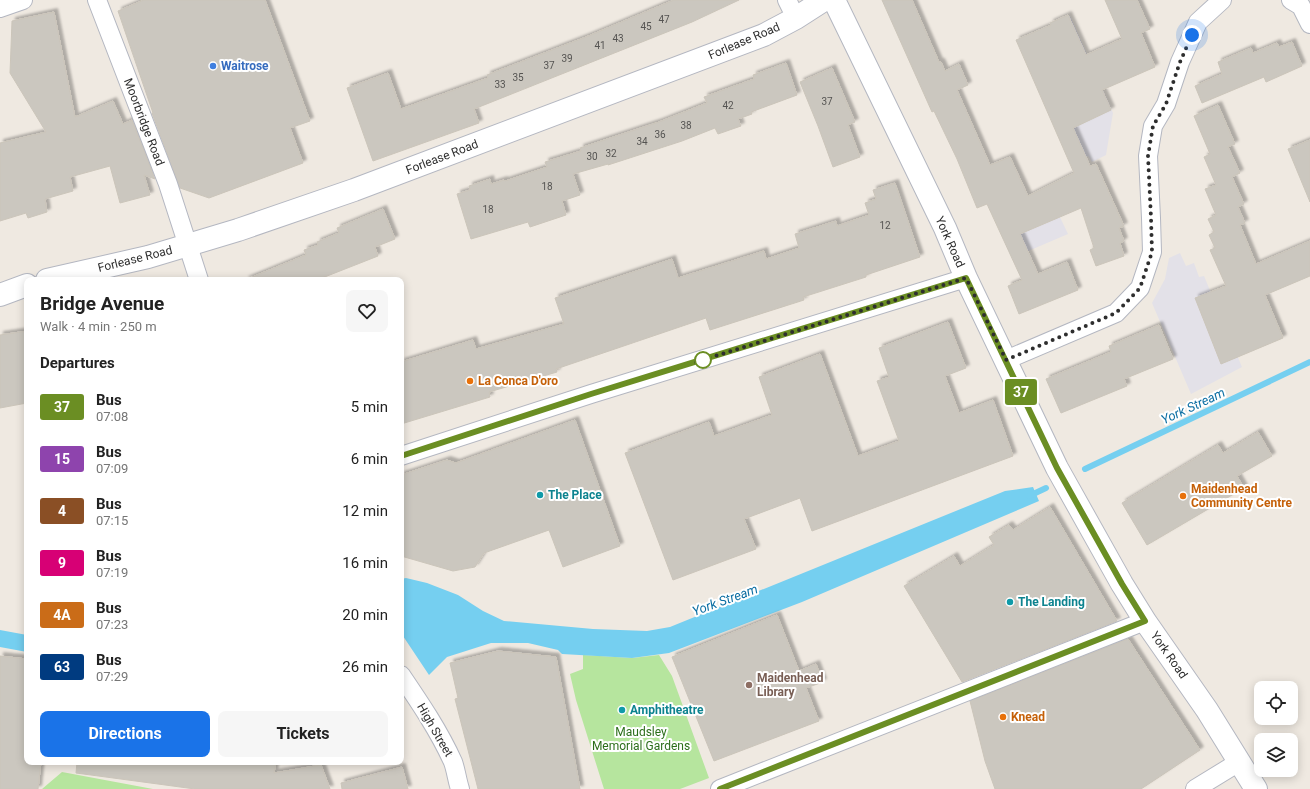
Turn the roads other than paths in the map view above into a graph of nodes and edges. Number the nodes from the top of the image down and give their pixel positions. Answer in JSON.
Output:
{"nodes":[{"id":1,"x":23,"y":0,"type":"edge"},
{"id":2,"x":97,"y":0,"type":"edge"},
{"id":3,"x":824,"y":0,"type":"edge"},
{"id":4,"x":834,"y":0,"type":"edge"},
{"id":5,"x":1222,"y":0,"type":"edge"},
{"id":6,"x":1291,"y":0,"type":"edge"},
{"id":7,"x":0,"y":8,"type":"edge"},
{"id":8,"x":792,"y":9,"type":"edge"},
{"id":9,"x":1310,"y":24,"type":"edge"},
{"id":10,"x":188,"y":245,"type":"junction"},
{"id":11,"x":60,"y":277,"type":"edge"},
{"id":12,"x":198,"y":277,"type":"edge"},
{"id":13,"x":0,"y":278,"type":"edge"},
{"id":14,"x":966,"y":278,"type":"junction"},
{"id":15,"x":24,"y":286,"type":"edge"},
{"id":16,"x":0,"y":295,"type":"edge"},
{"id":17,"x":1006,"y":360,"type":"junction"},
{"id":18,"x":404,"y":455,"type":"edge"},
{"id":19,"x":1145,"y":621,"type":"junction"},
{"id":20,"x":404,"y":679,"type":"edge"},
{"id":21,"x":1239,"y":762,"type":"junction"},
{"id":22,"x":460,"y":789,"type":"edge"},
{"id":23,"x":720,"y":789,"type":"edge"},
{"id":24,"x":1195,"y":789,"type":"edge"},
{"id":25,"x":1256,"y":789,"type":"edge"}],
"edges":[{"from":1,"to":7,"type":"street"},
{"from":2,"to":10,"type":"street","name":"Moorbridge Road"},
{"from":3,"to":8,"type":"street","name":"Forlease Road"},
{"from":4,"to":14,"type":"street","name":"York Road"},
{"from":5,"to":17,"type":"street"},
{"from":6,"to":9,"type":"street"},
{"from":8,"to":10,"type":"street","name":"Forlease Road"},
{"from":10,"to":11,"type":"street","name":"Forlease Road"},
{"from":10,"to":12,"type":"street","name":"Moorbridge Road"},
{"from":13,"to":15,"type":"street"},
{"from":14,"to":17,"type":"street","name":"York Road"},
{"from":14,"to":18,"type":"street"},
{"from":15,"to":16,"type":"street"},
{"from":17,"to":19,"type":"street","name":"York Road"},
{"from":19,"to":21,"type":"street","name":"York Road"},
{"from":19,"to":23,"type":"street"},
{"from":20,"to":22,"type":"street","name":"High Street"},
{"from":21,"to":24,"type":"street"},
{"from":21,"to":25,"type":"street","name":"York Road"}]}
